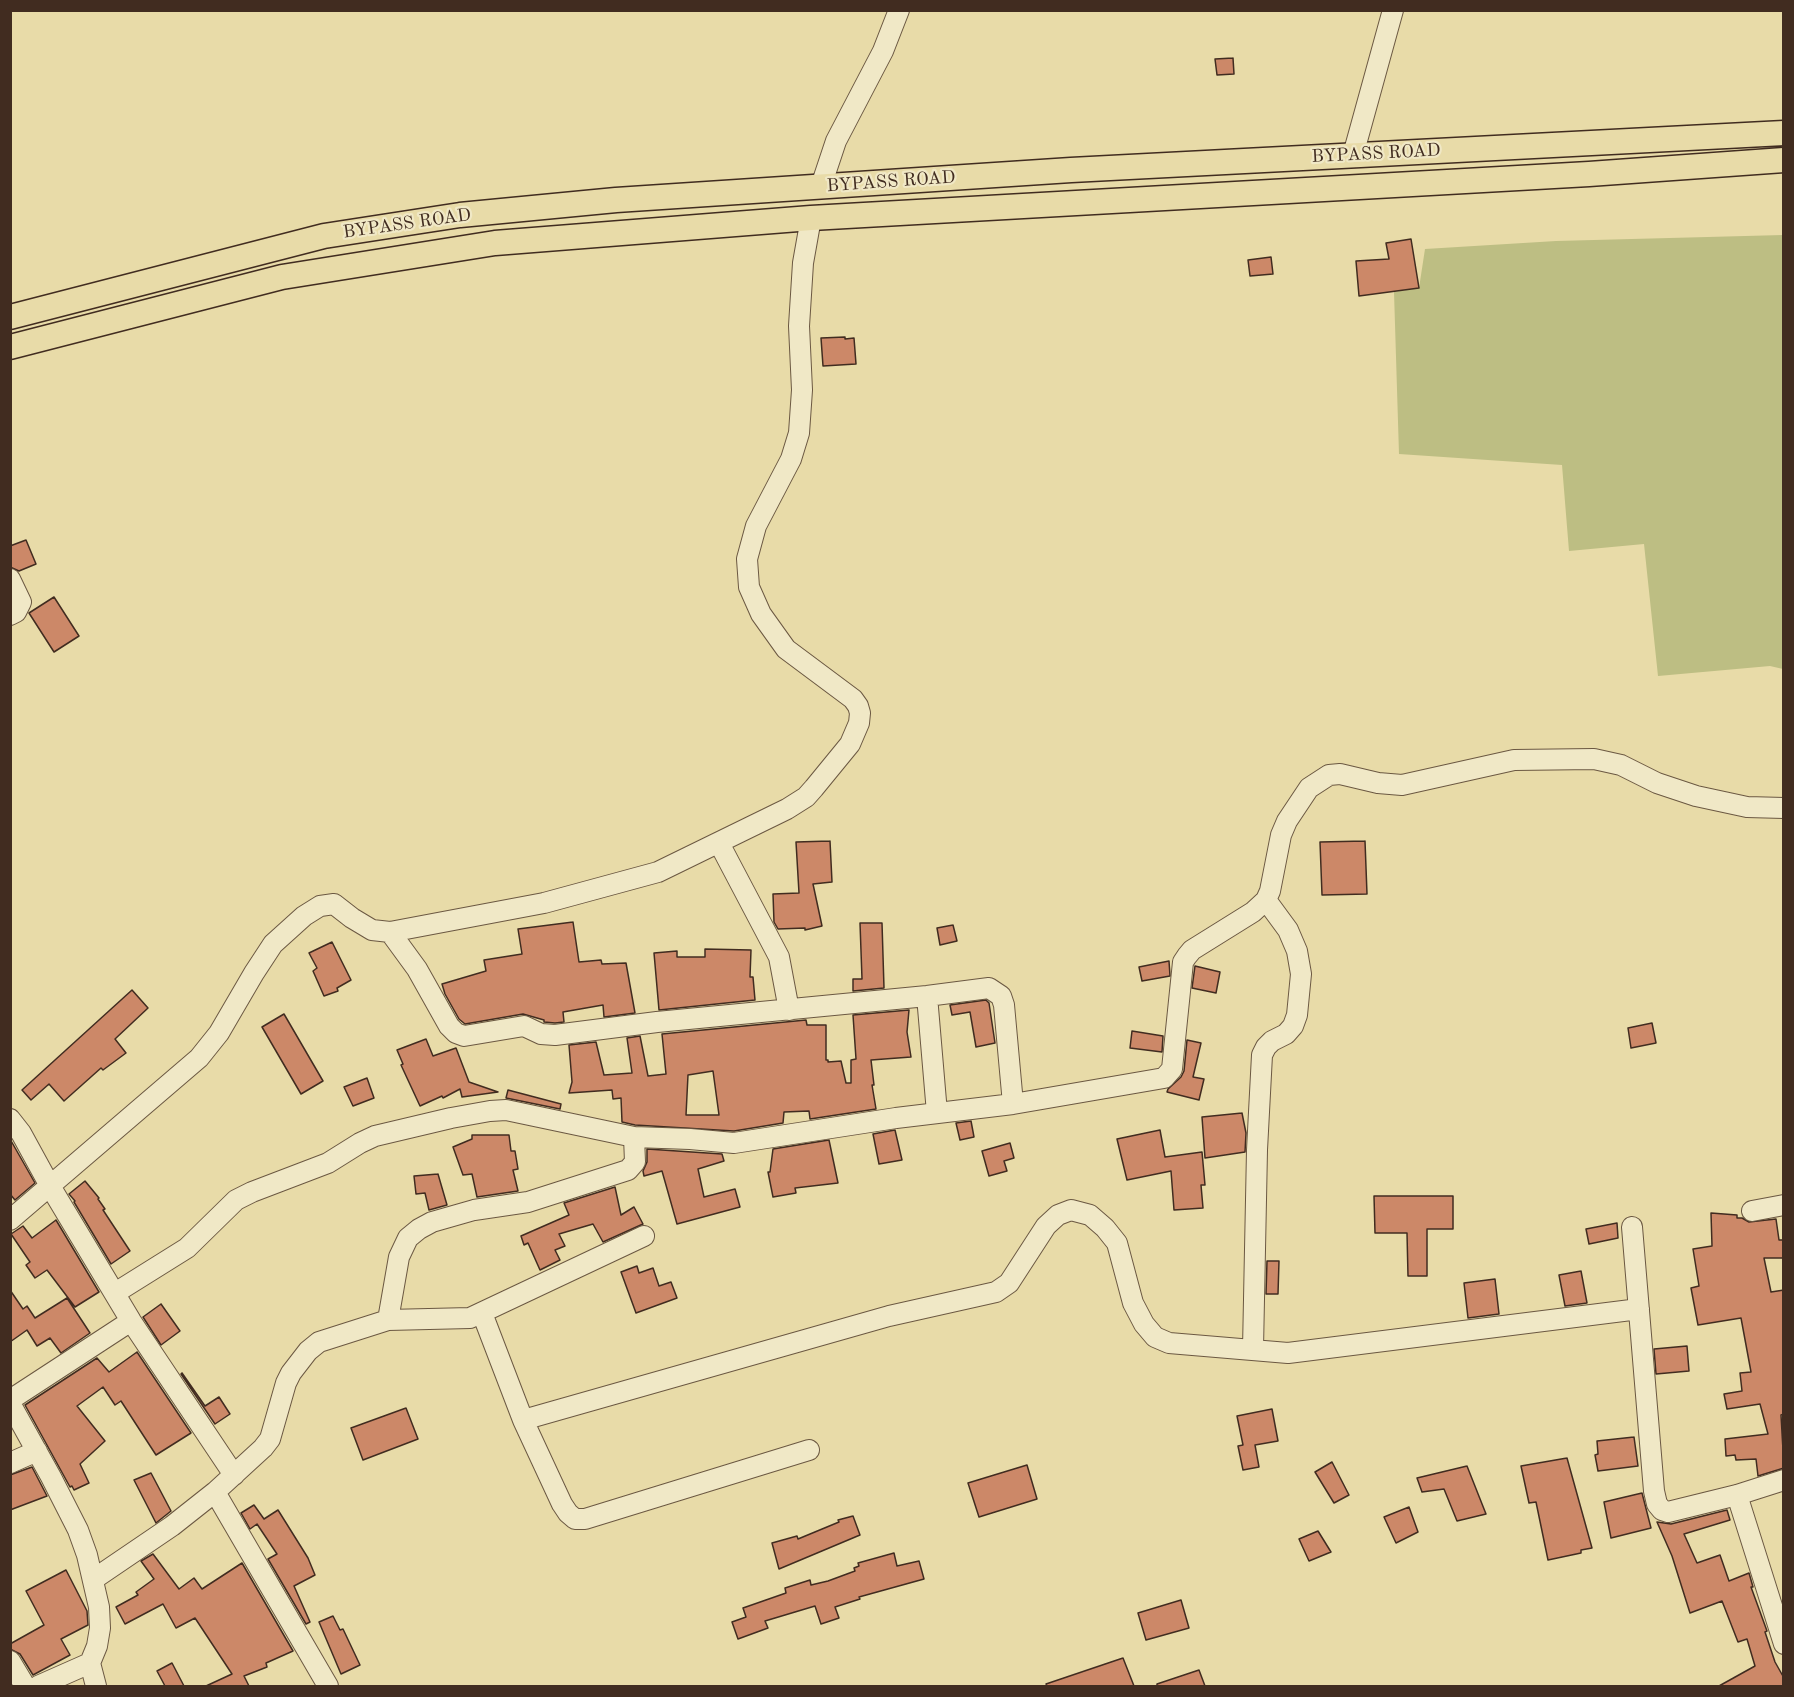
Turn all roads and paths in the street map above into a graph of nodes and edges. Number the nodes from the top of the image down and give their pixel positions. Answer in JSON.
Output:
{"nodes":[{"id":1,"x":899,"y":10,"type":"edge"},
{"id":2,"x":1393,"y":10,"type":"edge"},
{"id":3,"x":1784,"y":133,"type":"edge"},
{"id":4,"x":1353,"y":155,"type":"junction"},
{"id":5,"x":1784,"y":160,"type":"edge"},
{"id":6,"x":821,"y":186,"type":"junction"},
{"id":7,"x":811,"y":218,"type":"junction"},
{"id":8,"x":10,"y":317,"type":"edge"},
{"id":9,"x":10,"y":347,"type":"edge"},
{"id":10,"x":10,"y":579,"type":"edge"},
{"id":11,"x":10,"y":615,"type":"edge"},
{"id":12,"x":1784,"y":808,"type":"edge"},
{"id":13,"x":719,"y":843,"type":"junction"},
{"id":14,"x":1266,"y":900,"type":"junction"},
{"id":15,"x":390,"y":932,"type":"junction"},
{"id":16,"x":927,"y":996,"type":"junction"},
{"id":17,"x":789,"y":1010,"type":"junction"},
{"id":18,"x":1013,"y":1104,"type":"junction"},
{"id":19,"x":937,"y":1113,"type":"junction"},
{"id":20,"x":10,"y":1119,"type":"edge"},
{"id":21,"x":634,"y":1137,"type":"junction"},
{"id":22,"x":50,"y":1186,"type":"junction"},
{"id":23,"x":1784,"y":1205,"type":"edge"},
{"id":24,"x":1752,"y":1211,"type":"dead end"},
{"id":25,"x":10,"y":1220,"type":"edge"},
{"id":26,"x":1632,"y":1227,"type":"dead end"},
{"id":27,"x":644,"y":1236,"type":"dead end"},
{"id":28,"x":115,"y":1293,"type":"junction"},
{"id":29,"x":1639,"y":1309,"type":"junction"},
{"id":30,"x":482,"y":1313,"type":"junction"},
{"id":31,"x":388,"y":1320,"type":"junction"},
{"id":32,"x":131,"y":1321,"type":"junction"},
{"id":33,"x":1253,"y":1349,"type":"junction"},
{"id":34,"x":10,"y":1401,"type":"edge"},
{"id":35,"x":523,"y":1420,"type":"junction"},
{"id":36,"x":809,"y":1450,"type":"dead end"},
{"id":37,"x":37,"y":1451,"type":"junction"},
{"id":38,"x":10,"y":1463,"type":"edge"},
{"id":39,"x":234,"y":1475,"type":"junction"},
{"id":40,"x":1784,"y":1480,"type":"edge"},
{"id":41,"x":215,"y":1492,"type":"junction"},
{"id":42,"x":1737,"y":1495,"type":"junction"},
{"id":43,"x":94,"y":1579,"type":"junction"},
{"id":44,"x":1784,"y":1644,"type":"edge"},
{"id":45,"x":10,"y":1661,"type":"edge"},
{"id":46,"x":90,"y":1663,"type":"junction"},
{"id":47,"x":25,"y":1686,"type":"edge"},
{"id":48,"x":38,"y":1686,"type":"edge"},
{"id":49,"x":96,"y":1686,"type":"edge"},
{"id":50,"x":328,"y":1686,"type":"edge"}],
"edges":[{"from":1,"to":6,"type":"street"},
{"from":2,"to":4,"type":"street"},
{"from":3,"to":4,"type":"main road","name":"BYPASS ROAD"},
{"from":4,"to":6,"type":"main road","name":"BYPASS ROAD"},
{"from":5,"to":7,"type":"main road","name":"BYPASS ROAD"},
{"from":6,"to":8,"type":"main road","name":"BYPASS ROAD"},
{"from":7,"to":9,"type":"main road","name":"BYPASS ROAD"},
{"from":7,"to":13,"type":"street"},
{"from":10,"to":11,"type":"street"},
{"from":12,"to":14,"type":"street"},
{"from":13,"to":15,"type":"street"},
{"from":13,"to":17,"type":"street"},
{"from":14,"to":18,"type":"street"},
{"from":14,"to":33,"type":"street"},
{"from":15,"to":17,"type":"street"},
{"from":15,"to":22,"type":"street"},
{"from":16,"to":17,"type":"street"},
{"from":16,"to":18,"type":"street"},
{"from":16,"to":19,"type":"street"},
{"from":18,"to":19,"type":"street"},
{"from":19,"to":21,"type":"street"},
{"from":20,"to":22,"type":"street"},
{"from":21,"to":28,"type":"street"},
{"from":21,"to":31,"type":"street"},
{"from":22,"to":25,"type":"street"},
{"from":22,"to":28,"type":"street"},
{"from":23,"to":24,"type":"street"},
{"from":26,"to":29,"type":"street"},
{"from":27,"to":30,"type":"street"},
{"from":28,"to":32,"type":"street"},
{"from":29,"to":33,"type":"street"},
{"from":29,"to":42,"type":"street"},
{"from":30,"to":31,"type":"street"},
{"from":30,"to":35,"type":"street"},
{"from":31,"to":39,"type":"street"},
{"from":32,"to":34,"type":"street"},
{"from":32,"to":39,"type":"street"},
{"from":33,"to":35,"type":"street"},
{"from":34,"to":37,"type":"street"},
{"from":35,"to":36,"type":"street"},
{"from":37,"to":38,"type":"street"},
{"from":37,"to":43,"type":"street"},
{"from":39,"to":41,"type":"street"},
{"from":40,"to":42,"type":"street"},
{"from":41,"to":43,"type":"street"},
{"from":41,"to":50,"type":"street"},
{"from":42,"to":44,"type":"street"},
{"from":43,"to":46,"type":"street"},
{"from":45,"to":47,"type":"street"},
{"from":46,"to":48,"type":"street"},
{"from":46,"to":49,"type":"street"}]}
